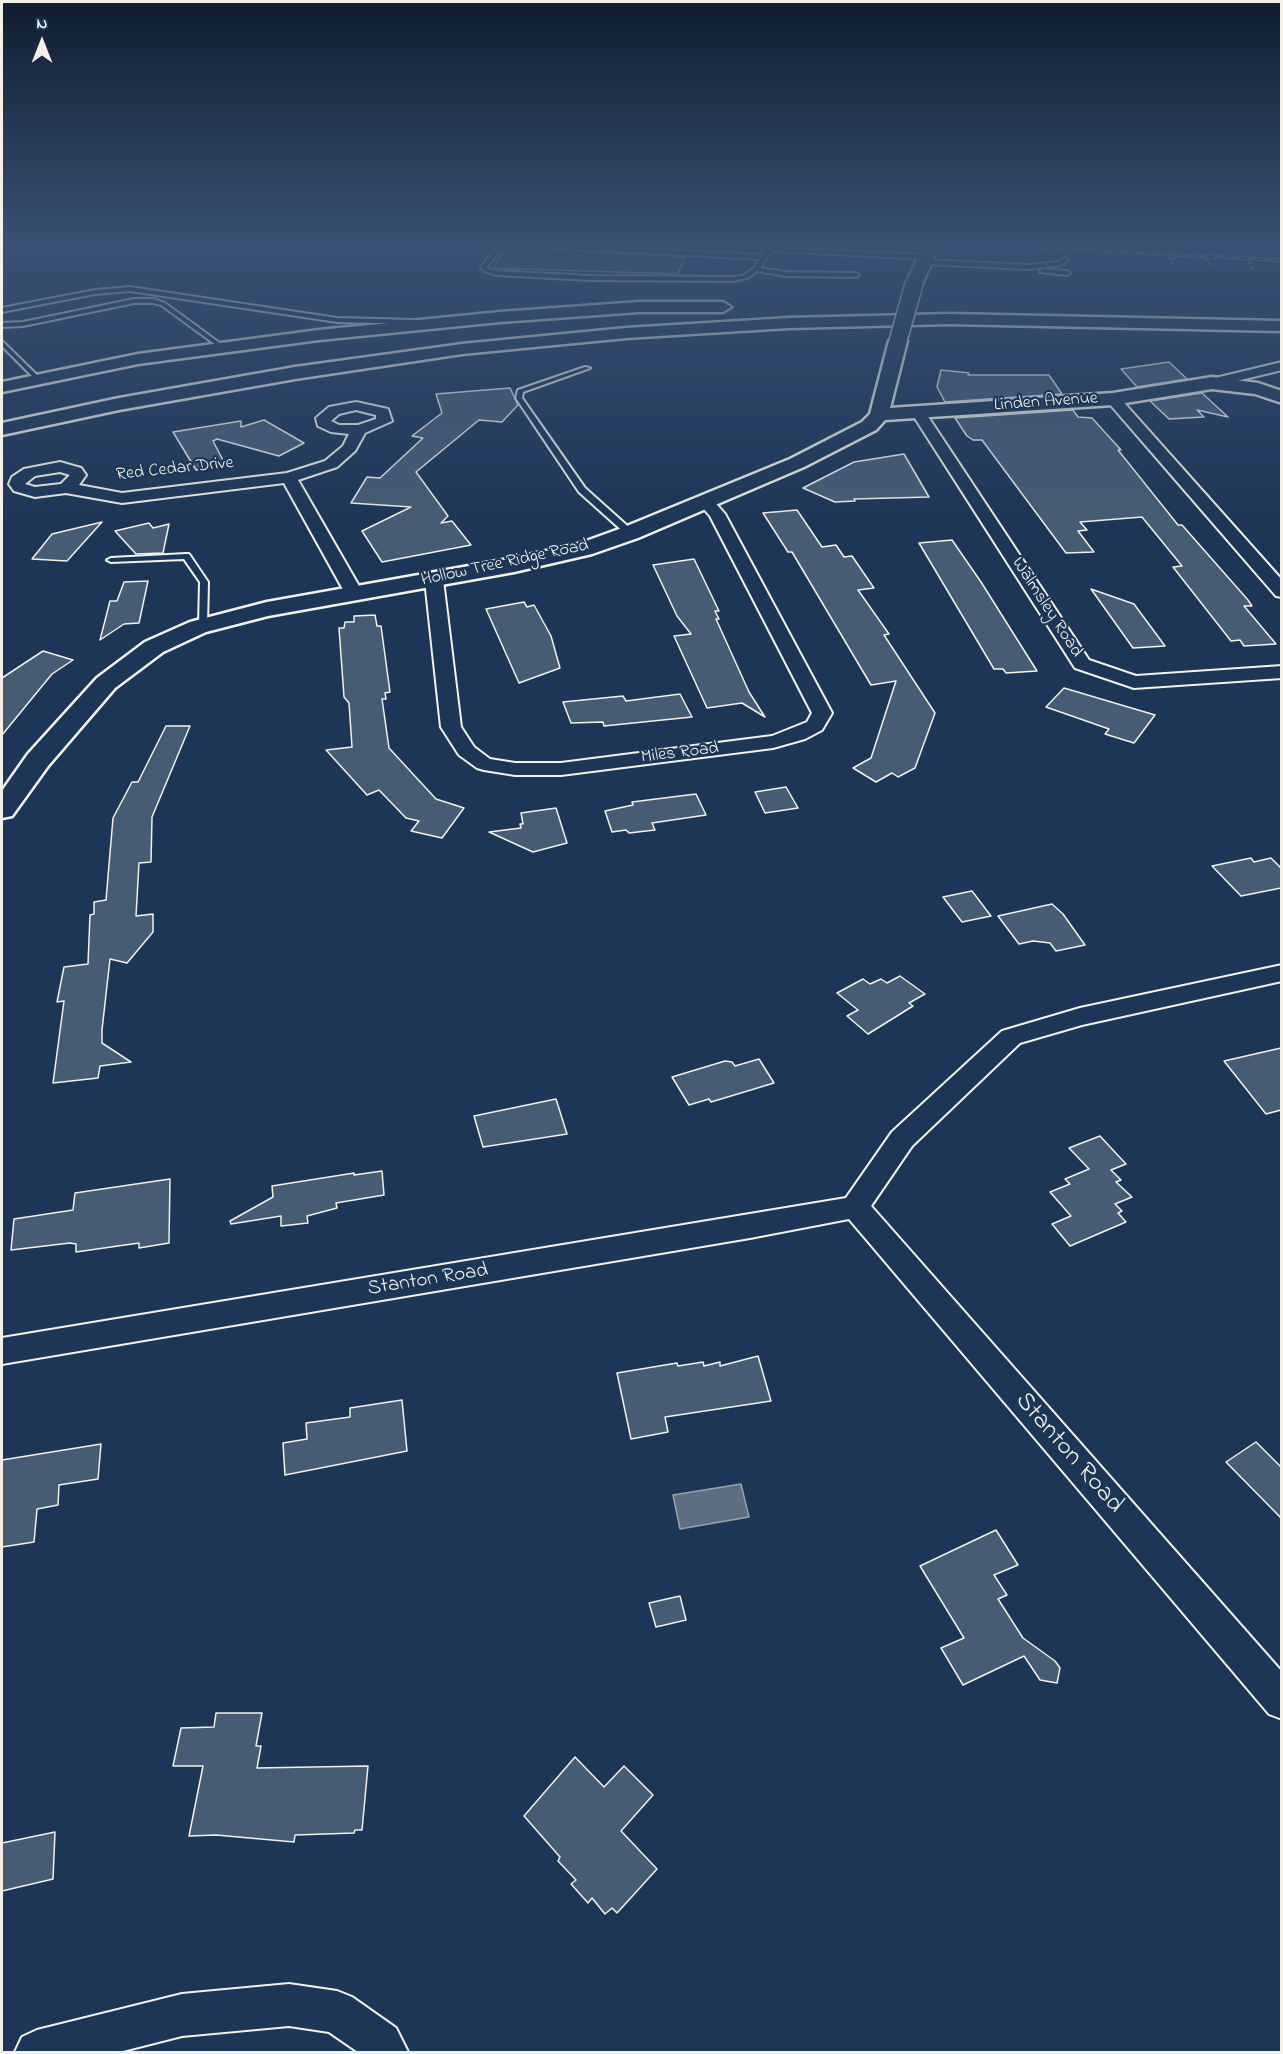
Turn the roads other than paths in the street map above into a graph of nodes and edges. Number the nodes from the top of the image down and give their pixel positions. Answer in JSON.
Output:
{"nodes":[{"id":1,"x":210,"y":338,"type":"edge"},
{"id":2,"x":304,"y":338,"type":"edge"},
{"id":3,"x":410,"y":338,"type":"edge"},
{"id":4,"x":580,"y":338,"type":"edge"},
{"id":5,"x":899,"y":338,"type":"edge"},
{"id":6,"x":2,"y":343,"type":"edge"},
{"id":7,"x":222,"y":347,"type":"junction"},
{"id":8,"x":1281,"y":366,"type":"edge"},
{"id":9,"x":587,"y":368,"type":"dead end"},
{"id":10,"x":189,"y":370,"type":"dead end"},
{"id":11,"x":39,"y":380,"type":"junction"},
{"id":12,"x":1212,"y":383,"type":"junction"},
{"id":13,"x":2,"y":387,"type":"edge"},
{"id":14,"x":1281,"y":397,"type":"edge"},
{"id":15,"x":1113,"y":399,"type":"junction"},
{"id":16,"x":918,"y":412,"type":"junction"},
{"id":17,"x":879,"y":415,"type":"junction"},
{"id":18,"x":2,"y":429,"type":"edge"},
{"id":19,"x":359,"y":430,"type":"dead end"},
{"id":20,"x":288,"y":478,"type":"junction"},
{"id":21,"x":66,"y":488,"type":"dead end"},
{"id":22,"x":705,"y":501,"type":"junction"},
{"id":23,"x":630,"y":533,"type":"junction"},
{"id":24,"x":111,"y":560,"type":"dead end"},
{"id":25,"x":434,"y":580,"type":"junction"},
{"id":26,"x":1281,"y":592,"type":"edge"},
{"id":27,"x":354,"y":593,"type":"junction"},
{"id":28,"x":203,"y":626,"type":"junction"},
{"id":29,"x":1281,"y":672,"type":"edge"},
{"id":30,"x":2,"y":810,"type":"edge"},
{"id":31,"x":1281,"y":973,"type":"edge"},
{"id":32,"x":855,"y":1207,"type":"junction"},
{"id":33,"x":2,"y":1351,"type":"edge"},
{"id":34,"x":1281,"y":1701,"type":"edge"},
{"id":35,"x":37,"y":2052,"type":"edge"},
{"id":36,"x":387,"y":2052,"type":"edge"}],
"edges":[{"from":1,"to":7,"type":"lane"},
{"from":2,"to":7,"type":"main road"},
{"from":3,"to":10,"type":"main road"},
{"from":4,"to":18,"type":"main road"},
{"from":5,"to":17,"type":"main road","bridge":true},
{"from":6,"to":11,"type":"lane"},
{"from":7,"to":11,"type":"main road"},
{"from":8,"to":12,"type":"street","name":"Linden Avenue"},
{"from":9,"to":23,"type":"lane"},
{"from":11,"to":13,"type":"main road"},
{"from":12,"to":14,"type":"main road"},
{"from":12,"to":15,"type":"main road","name":"Linden Avenue"},
{"from":15,"to":16,"type":"main road","name":"Linden Avenue"},
{"from":15,"to":26,"type":"street"},
{"from":16,"to":17,"type":"main road","name":"Linden Avenue"},
{"from":16,"to":29,"type":"street","name":"Walmsley Road"},
{"from":17,"to":22,"type":"main road","name":"Hollow Tree Ridge Road"},
{"from":19,"to":20,"type":"street","name":"Red Cedar Drive"},
{"from":20,"to":21,"type":"street","name":"Red Cedar Drive"},
{"from":20,"to":27,"type":"street"},
{"from":22,"to":23,"type":"main road","name":"Hollow Tree Ridge Road"},
{"from":22,"to":25,"type":"street","name":"Miles Road"},
{"from":23,"to":25,"type":"main road","name":"Hollow Tree Ridge Road"},
{"from":24,"to":28,"type":"lane"},
{"from":25,"to":27,"type":"main road","name":"Hollow Tree Ridge Road"},
{"from":27,"to":28,"type":"main road","name":"Hollow Tree Ridge Road"},
{"from":28,"to":30,"type":"main road","name":"Hollow Tree Ridge Road"},
{"from":31,"to":32,"type":"street"},
{"from":32,"to":33,"type":"street","name":"Stanton Road"},
{"from":32,"to":34,"type":"street","name":"Stanton Road"},
{"from":35,"to":36,"type":"street"}]}
